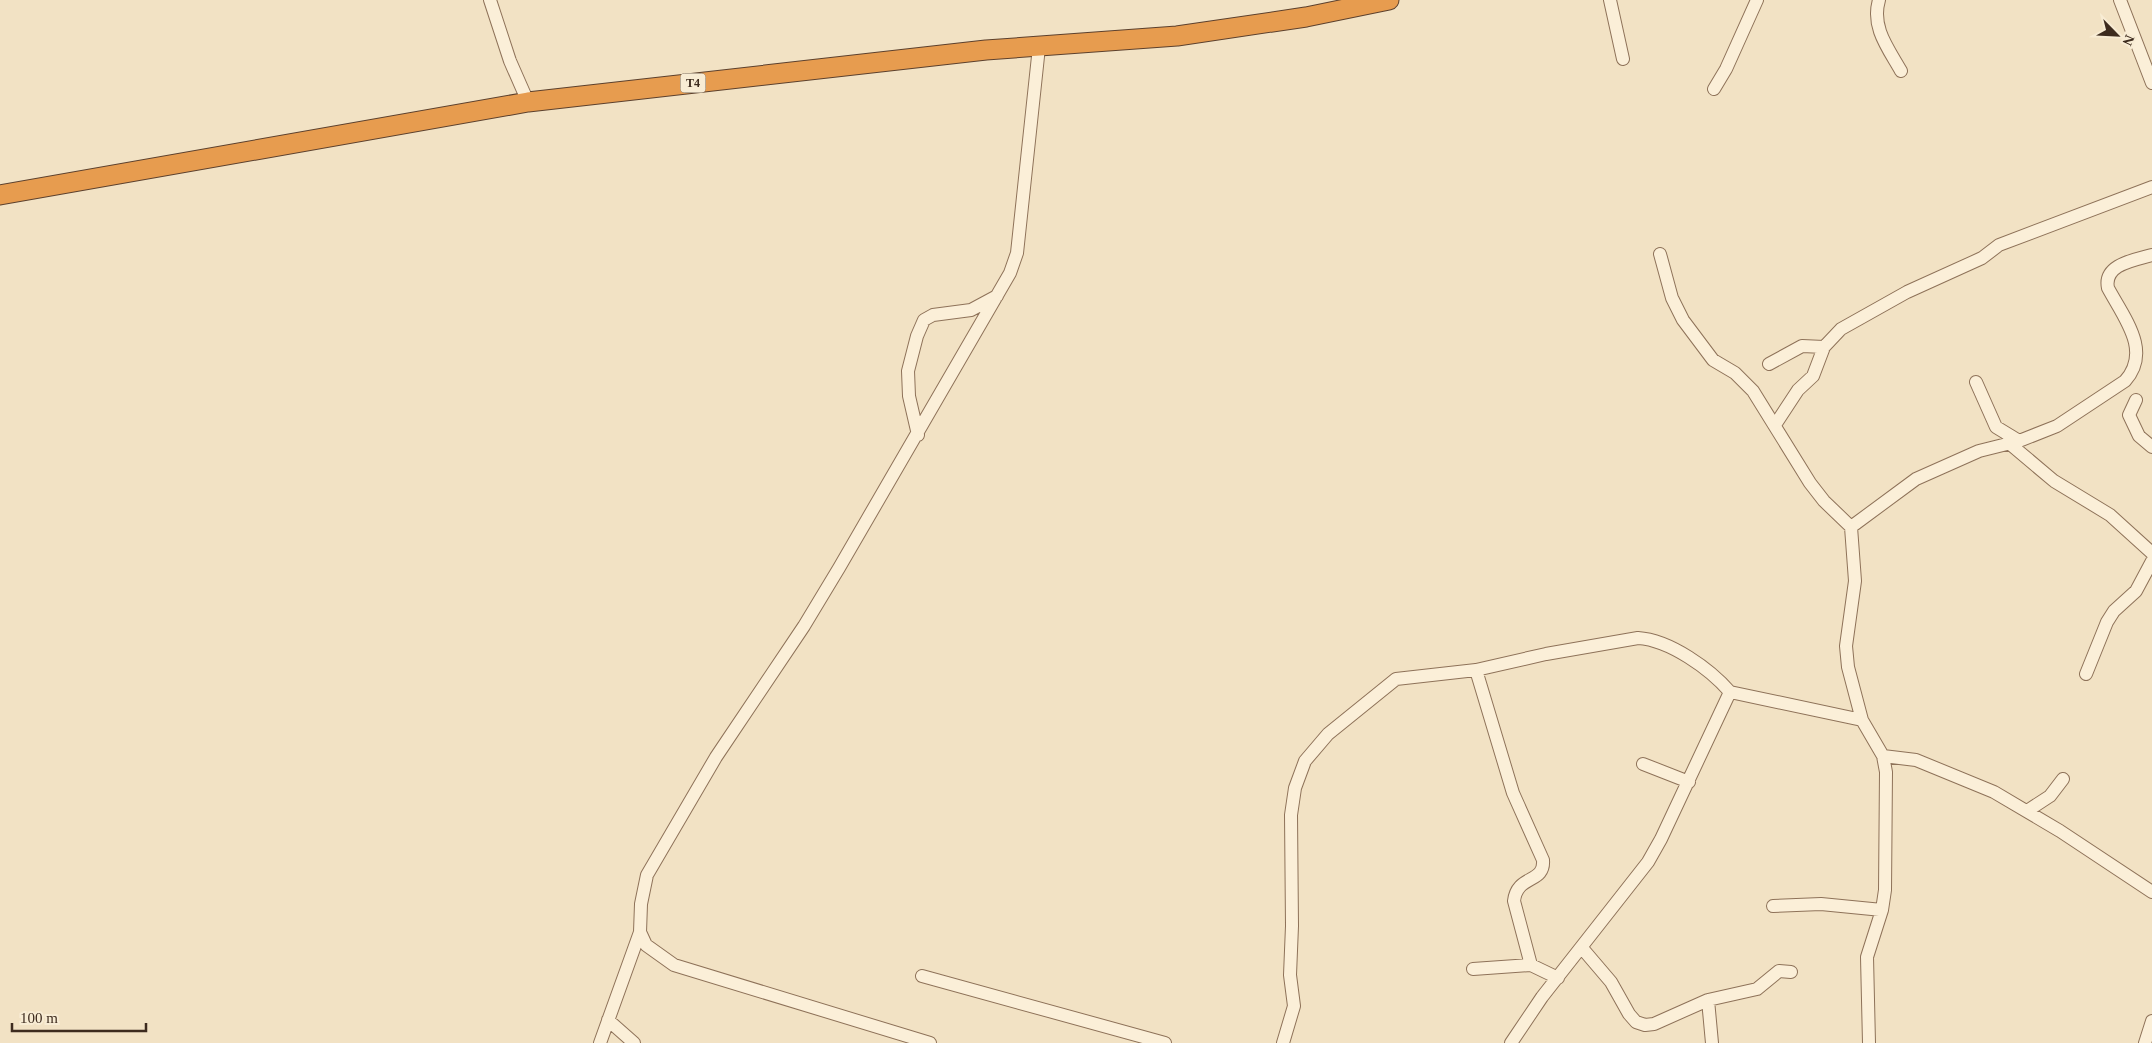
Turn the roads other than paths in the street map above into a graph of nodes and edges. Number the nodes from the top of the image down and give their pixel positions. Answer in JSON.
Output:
{"nodes":[{"id":1,"x":490,"y":0,"type":"edge"},
{"id":2,"x":1389,"y":0,"type":"edge"},
{"id":3,"x":1610,"y":0,"type":"edge"},
{"id":4,"x":1757,"y":0,"type":"edge"},
{"id":5,"x":1879,"y":0,"type":"edge"},
{"id":6,"x":2120,"y":0,"type":"edge"},
{"id":7,"x":1039,"y":47,"type":"junction"},
{"id":8,"x":1623,"y":59,"type":"dead end"},
{"id":9,"x":1901,"y":71,"type":"dead end"},
{"id":10,"x":2152,"y":84,"type":"edge"},
{"id":11,"x":1714,"y":89,"type":"dead end"},
{"id":12,"x":528,"y":102,"type":"junction"},
{"id":13,"x":2152,"y":187,"type":"edge"},
{"id":14,"x":0,"y":195,"type":"edge"},
{"id":15,"x":1660,"y":254,"type":"dead end"},
{"id":16,"x":2152,"y":255,"type":"edge"},
{"id":17,"x":999,"y":294,"type":"junction"},
{"id":18,"x":1824,"y":347,"type":"junction"},
{"id":19,"x":1769,"y":364,"type":"dead end"},
{"id":20,"x":1976,"y":382,"type":"dead end"},
{"id":21,"x":2136,"y":400,"type":"dead end"},
{"id":22,"x":1775,"y":425,"type":"junction"},
{"id":23,"x":918,"y":435,"type":"junction"},
{"id":24,"x":2015,"y":442,"type":"junction"},
{"id":25,"x":2152,"y":447,"type":"edge"},
{"id":26,"x":1850,"y":527,"type":"junction"},
{"id":27,"x":2152,"y":553,"type":"edge"},
{"id":28,"x":1476,"y":670,"type":"junction"},
{"id":29,"x":2086,"y":674,"type":"dead end"},
{"id":30,"x":1730,"y":692,"type":"junction"},
{"id":31,"x":1862,"y":720,"type":"junction"},
{"id":32,"x":1883,"y":756,"type":"junction"},
{"id":33,"x":1644,"y":764,"type":"dead end"},
{"id":34,"x":2063,"y":778,"type":"dead end"},
{"id":35,"x":1689,"y":782,"type":"junction"},
{"id":36,"x":2027,"y":811,"type":"junction"},
{"id":37,"x":2152,"y":892,"type":"edge"},
{"id":38,"x":1773,"y":906,"type":"dead end"},
{"id":39,"x":1882,"y":910,"type":"junction"},
{"id":40,"x":640,"y":932,"type":"junction"},
{"id":41,"x":1582,"y":948,"type":"junction"},
{"id":42,"x":1531,"y":964,"type":"junction"},
{"id":43,"x":1473,"y":969,"type":"dead end"},
{"id":44,"x":1791,"y":972,"type":"dead end"},
{"id":45,"x":922,"y":976,"type":"dead end"},
{"id":46,"x":1558,"y":978,"type":"junction"},
{"id":47,"x":1708,"y":1000,"type":"junction"},
{"id":48,"x":1693,"y":1005,"type":"junction"},
{"id":49,"x":1709,"y":1019,"type":"junction"},
{"id":50,"x":608,"y":1020,"type":"junction"},
{"id":51,"x":2152,"y":1021,"type":"edge"},
{"id":52,"x":2148,"y":1040,"type":"edge"},
{"id":53,"x":600,"y":1043,"type":"edge"},
{"id":54,"x":634,"y":1043,"type":"edge"},
{"id":55,"x":930,"y":1043,"type":"edge"},
{"id":56,"x":1165,"y":1043,"type":"edge"},
{"id":57,"x":1284,"y":1043,"type":"edge"},
{"id":58,"x":1511,"y":1043,"type":"edge"},
{"id":59,"x":1712,"y":1043,"type":"edge"},
{"id":60,"x":1869,"y":1043,"type":"edge"}],
"edges":[{"from":1,"to":12,"type":"street"},
{"from":2,"to":7,"type":"highway","number":"T4"},
{"from":3,"to":8,"type":"street"},
{"from":4,"to":11,"type":"street"},
{"from":5,"to":9,"type":"street"},
{"from":6,"to":10,"type":"street"},
{"from":7,"to":12,"type":"highway","number":"T4"},
{"from":7,"to":17,"type":"street"},
{"from":12,"to":14,"type":"highway","number":"T4"},
{"from":13,"to":18,"type":"street"},
{"from":15,"to":22,"type":"street"},
{"from":16,"to":24,"type":"street"},
{"from":17,"to":23,"type":"street"},
{"from":17,"to":23,"type":"street"},
{"from":18,"to":19,"type":"street"},
{"from":18,"to":22,"type":"street"},
{"from":20,"to":24,"type":"street"},
{"from":21,"to":25,"type":"street"},
{"from":22,"to":26,"type":"street"},
{"from":23,"to":40,"type":"street"},
{"from":24,"to":26,"type":"street"},
{"from":24,"to":27,"type":"street"},
{"from":26,"to":31,"type":"street"},
{"from":27,"to":29,"type":"street"},
{"from":28,"to":30,"type":"street"},
{"from":28,"to":42,"type":"street"},
{"from":28,"to":57,"type":"street"},
{"from":30,"to":31,"type":"street"},
{"from":30,"to":35,"type":"street"},
{"from":31,"to":32,"type":"street"},
{"from":32,"to":36,"type":"street"},
{"from":32,"to":39,"type":"street"},
{"from":33,"to":35,"type":"street"},
{"from":34,"to":36,"type":"street"},
{"from":35,"to":41,"type":"street"},
{"from":36,"to":37,"type":"street"},
{"from":38,"to":39,"type":"street"},
{"from":39,"to":60,"type":"street"},
{"from":40,"to":50,"type":"street"},
{"from":40,"to":55,"type":"street"},
{"from":41,"to":46,"type":"street"},
{"from":41,"to":48,"type":"street"},
{"from":42,"to":43,"type":"street"},
{"from":42,"to":46,"type":"street"},
{"from":44,"to":47,"type":"street"},
{"from":45,"to":56,"type":"street"},
{"from":46,"to":58,"type":"street"},
{"from":47,"to":48,"type":"street"},
{"from":47,"to":49,"type":"street"},
{"from":48,"to":49,"type":"street"},
{"from":49,"to":59,"type":"street"},
{"from":50,"to":53,"type":"street"},
{"from":50,"to":54,"type":"street"},
{"from":51,"to":52,"type":"street"}]}
